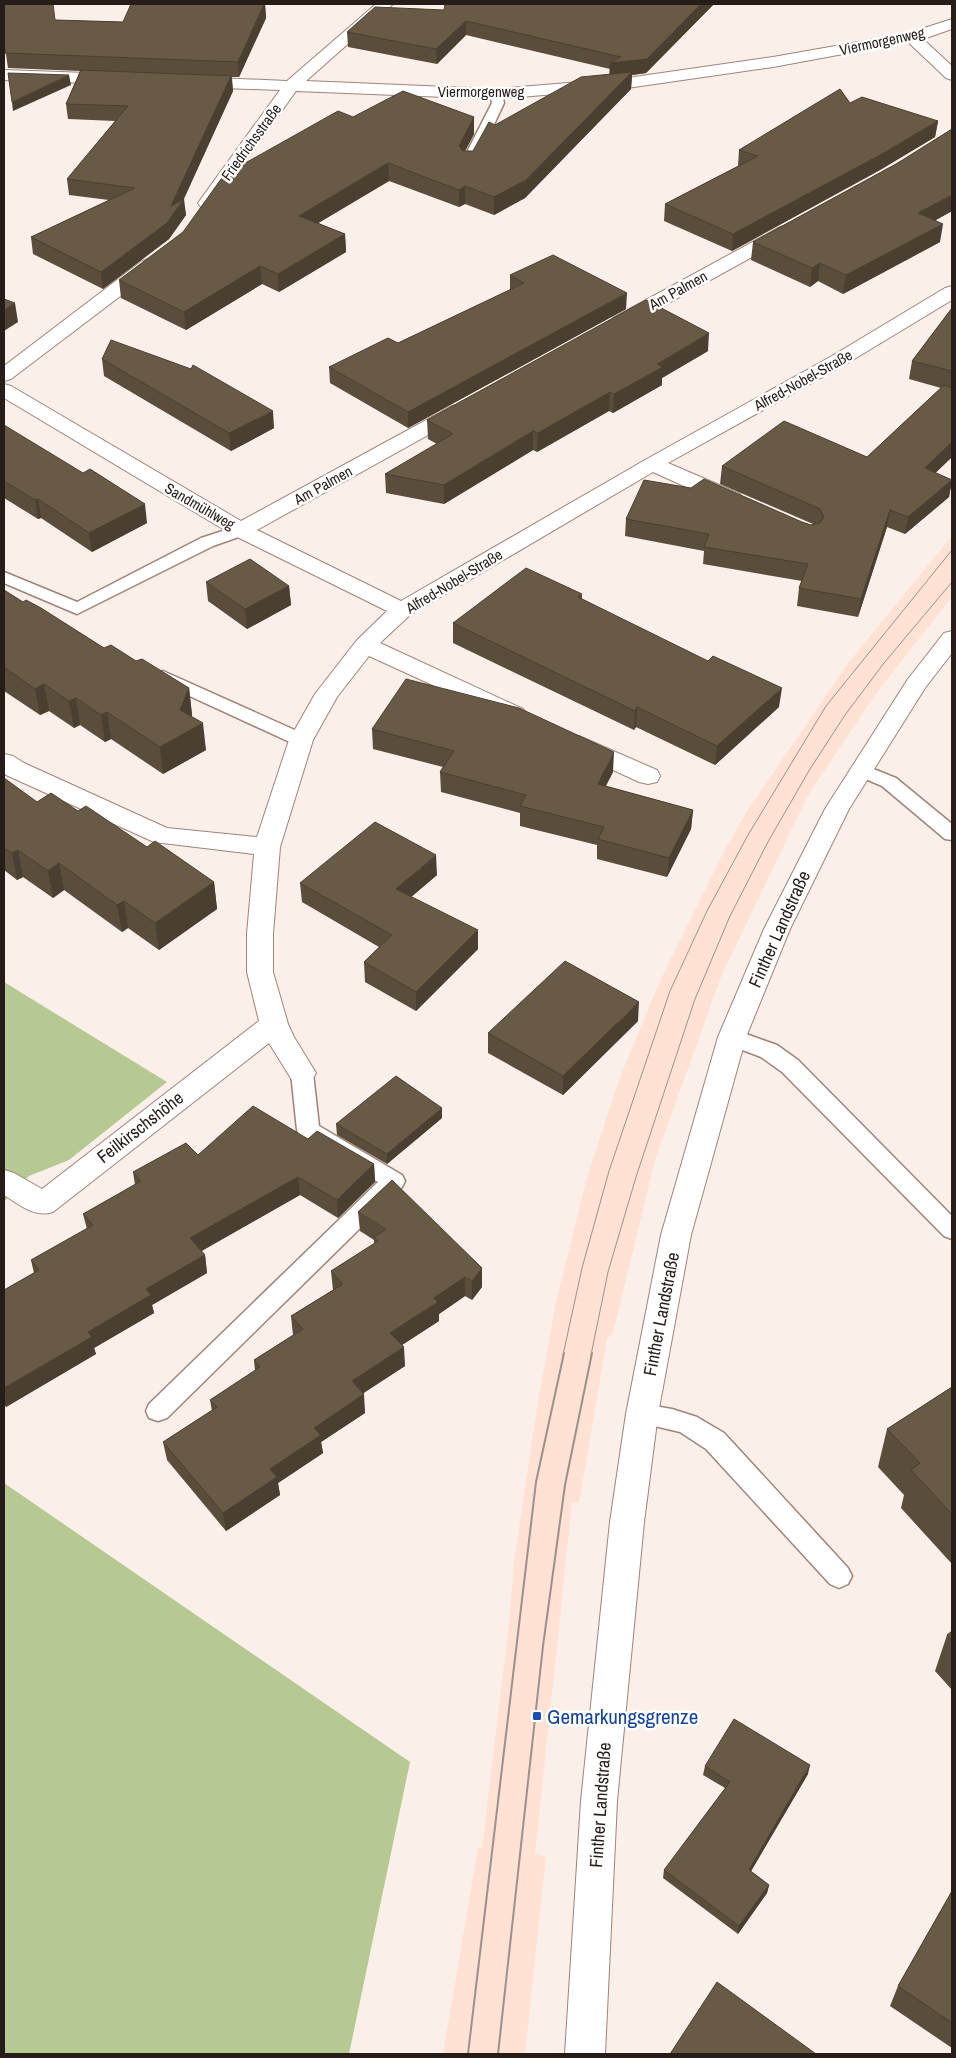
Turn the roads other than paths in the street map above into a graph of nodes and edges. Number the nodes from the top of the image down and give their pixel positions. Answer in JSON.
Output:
{"nodes":[{"id":1,"x":385,"y":4,"type":"edge"},
{"id":2,"x":952,"y":24,"type":"edge"},
{"id":3,"x":912,"y":37,"type":"junction"},
{"id":4,"x":4,"y":75,"type":"edge"},
{"id":5,"x":952,"y":75,"type":"edge"},
{"id":6,"x":133,"y":80,"type":"edge"},
{"id":7,"x":183,"y":81,"type":"edge"},
{"id":8,"x":292,"y":85,"type":"junction"},
{"id":9,"x":496,"y":94,"type":"junction"},
{"id":10,"x":468,"y":164,"type":"edge"},
{"id":11,"x":194,"y":220,"type":"edge"},
{"id":12,"x":800,"y":224,"type":"edge"},
{"id":13,"x":161,"y":256,"type":"edge"},
{"id":14,"x":952,"y":292,"type":"edge"},
{"id":15,"x":608,"y":329,"type":"edge"},
{"id":16,"x":4,"y":375,"type":"edge"},
{"id":17,"x":4,"y":390,"type":"edge"},
{"id":18,"x":477,"y":401,"type":"edge"},
{"id":19,"x":652,"y":464,"type":"junction"},
{"id":20,"x":748,"y":506,"type":"edge"},
{"id":21,"x":241,"y":530,"type":"junction"},
{"id":22,"x":4,"y":577,"type":"edge"},
{"id":23,"x":402,"y":610,"type":"junction"},
{"id":24,"x":952,"y":638,"type":"edge"},
{"id":25,"x":366,"y":645,"type":"junction"},
{"id":26,"x":150,"y":672,"type":"edge"},
{"id":27,"x":533,"y":723,"type":"edge"},
{"id":28,"x":560,"y":735,"type":"edge"},
{"id":29,"x":301,"y":740,"type":"junction"},
{"id":30,"x":4,"y":762,"type":"edge"},
{"id":31,"x":861,"y":770,"type":"junction"},
{"id":32,"x":648,"y":776,"type":"dead end"},
{"id":33,"x":952,"y":834,"type":"edge"},
{"id":34,"x":267,"y":847,"type":"junction"},
{"id":35,"x":274,"y":1024,"type":"junction"},
{"id":36,"x":732,"y":1037,"type":"junction"},
{"id":37,"x":302,"y":1073,"type":"joint"},
{"id":38,"x":4,"y":1181,"type":"edge"},
{"id":39,"x":952,"y":1230,"type":"edge"},
{"id":40,"x":158,"y":1411,"type":"dead end"},
{"id":41,"x":642,"y":1414,"type":"junction"},
{"id":42,"x":839,"y":1576,"type":"dead end"},
{"id":43,"x":585,"y":2054,"type":"edge"}],
"edges":[{"from":1,"to":8,"type":"street","name":"Friedrichsstraße"},
{"from":2,"to":3,"type":"street","name":"Viermorgenweg"},
{"from":3,"to":5,"type":"street"},
{"from":3,"to":9,"type":"street","name":"Viermorgenweg"},
{"from":4,"to":6,"type":"street"},
{"from":7,"to":8,"type":"street","name":"Viermorgenweg"},
{"from":8,"to":9,"type":"street","name":"Viermorgenweg"},
{"from":8,"to":11,"type":"street","name":"Friedrichsstraße"},
{"from":9,"to":10,"type":"lane"},
{"from":12,"to":15,"type":"street","name":"Am Palmen"},
{"from":13,"to":16,"type":"street"},
{"from":14,"to":19,"type":"street","name":"Alfred-Nobel-Straße"},
{"from":17,"to":21,"type":"street","name":"Sandmühlweg"},
{"from":18,"to":21,"type":"street","name":"Am Palmen"},
{"from":19,"to":20,"type":"street"},
{"from":19,"to":23,"type":"street","name":"Alfred-Nobel-Straße"},
{"from":21,"to":22,"type":"lane"},
{"from":21,"to":23,"type":"street","name":"Sandmühlweg"},
{"from":23,"to":25,"type":"street","name":"Alfred-Nobel-Straße"},
{"from":24,"to":31,"type":"street","name":"Finther Landstraße"},
{"from":25,"to":27,"type":"street"},
{"from":25,"to":29,"type":"street","name":"Alfred-Nobel-Straße"},
{"from":26,"to":29,"type":"lane"},
{"from":28,"to":32,"type":"street"},
{"from":29,"to":34,"type":"street","name":"Alfred-Nobel-Straße"},
{"from":30,"to":34,"type":"street"},
{"from":31,"to":33,"type":"lane"},
{"from":31,"to":36,"type":"street","name":"Finther Landstraße"},
{"from":34,"to":35,"type":"street","name":"Alfred-Nobel-Straße"},
{"from":35,"to":37,"type":"street","name":"Alfred-Nobel-Straße"},
{"from":35,"to":38,"type":"street","name":"Feilkirschshöhe"},
{"from":36,"to":39,"type":"lane"},
{"from":36,"to":41,"type":"street","name":"Finther Landstraße"},
{"from":37,"to":40,"type":"lane"},
{"from":41,"to":42,"type":"lane"},
{"from":41,"to":43,"type":"street","name":"Finther Landstraße"}]}
